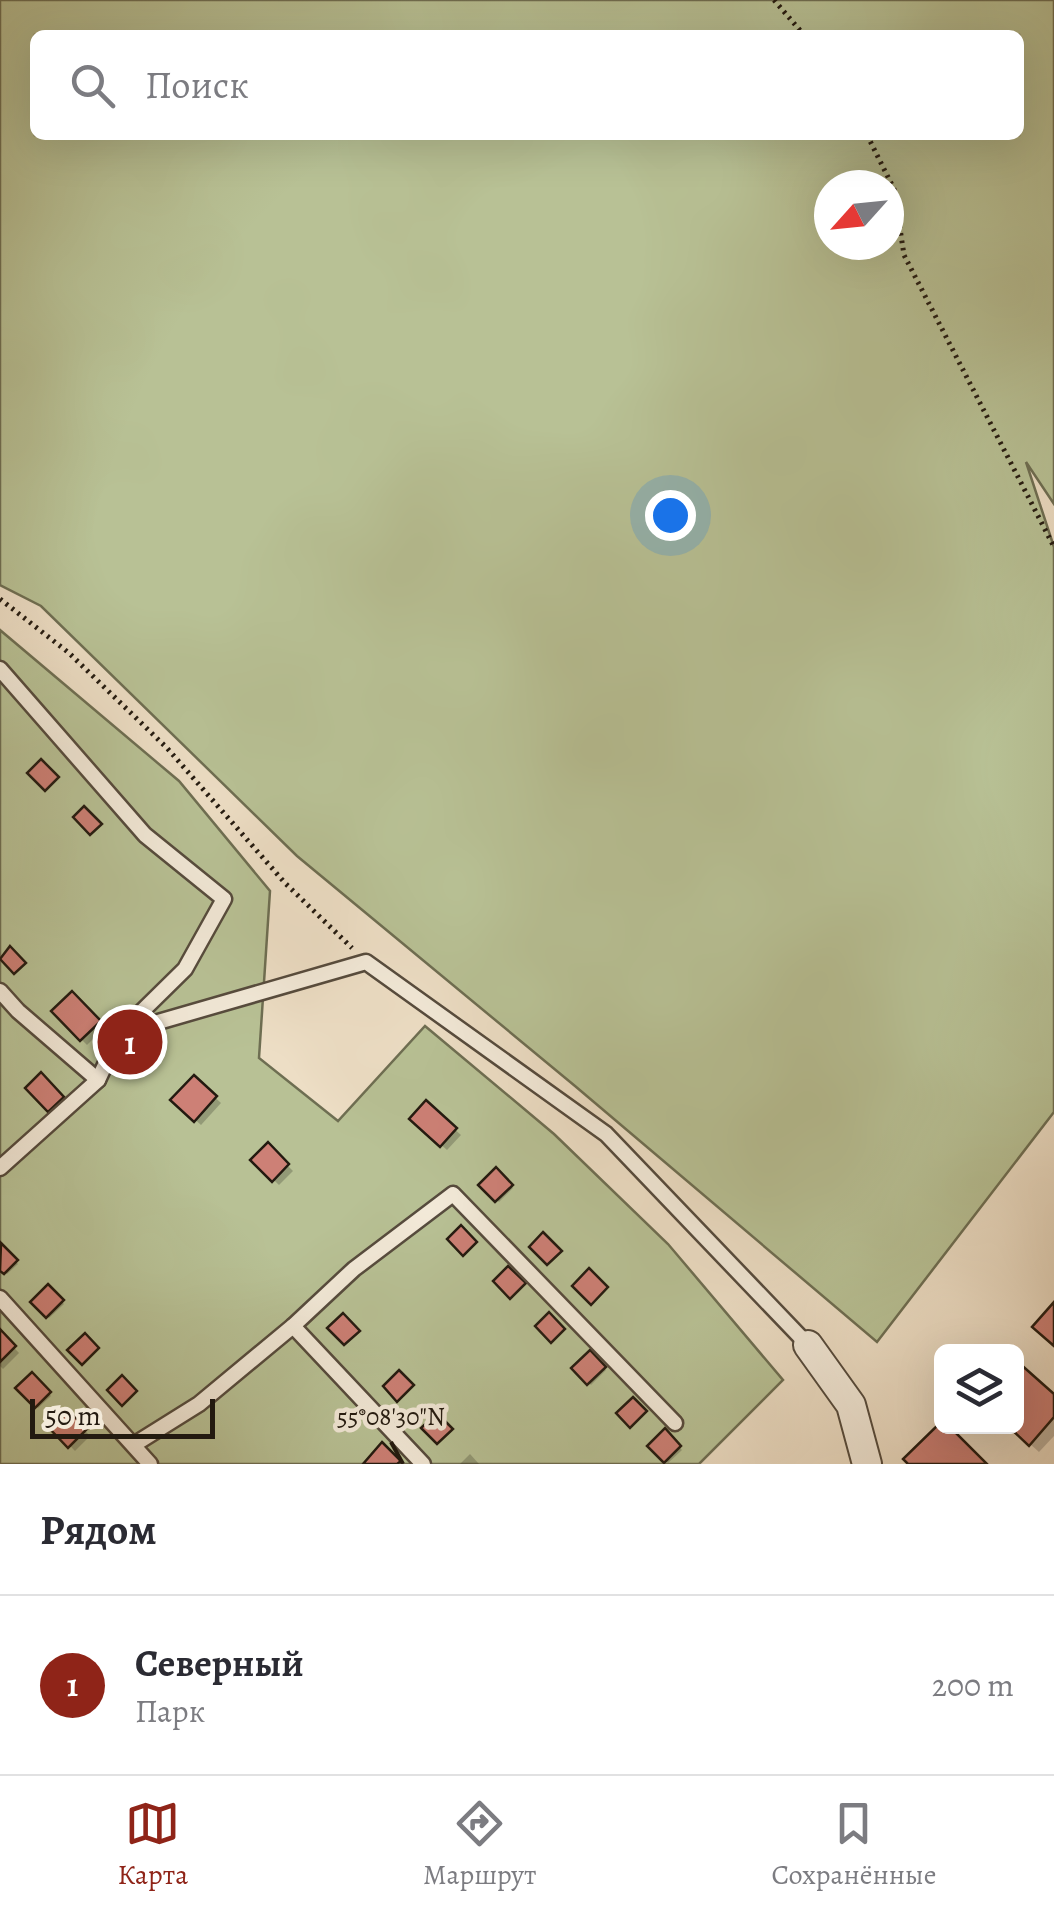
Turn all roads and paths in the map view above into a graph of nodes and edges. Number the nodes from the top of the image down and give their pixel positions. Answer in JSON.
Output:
{"nodes":[{"id":1,"x":774,"y":0,"type":"edge"},
{"id":2,"x":800,"y":30,"type":"edge"},
{"id":3,"x":869,"y":140,"type":"edge"},
{"id":4,"x":1054,"y":547,"type":"edge"},
{"id":5,"x":0,"y":599,"type":"edge"},
{"id":6,"x":0,"y":669,"type":"edge"},
{"id":7,"x":366,"y":962,"type":"junction"},
{"id":8,"x":0,"y":990,"type":"edge"},
{"id":9,"x":120,"y":1032,"type":"junction"},
{"id":10,"x":98,"y":1080,"type":"junction"},
{"id":11,"x":0,"y":1168,"type":"edge"},
{"id":12,"x":0,"y":1298,"type":"edge"},
{"id":13,"x":293,"y":1326,"type":"junction"},
{"id":14,"x":808,"y":1345,"type":"joint"},
{"id":15,"x":676,"y":1424,"type":"dead end"},
{"id":16,"x":135,"y":1444,"type":"junction"},
{"id":17,"x":150,"y":1464,"type":"edge"},
{"id":18,"x":423,"y":1464,"type":"edge"},
{"id":19,"x":866,"y":1464,"type":"edge"}],
"edges":[{"from":1,"to":2,"type":"path"},
{"from":3,"to":4,"type":"path"},
{"from":5,"to":7,"type":"path"},
{"from":6,"to":9,"type":"lane"},
{"from":7,"to":9,"type":"lane"},
{"from":7,"to":14,"type":"lane"},
{"from":8,"to":10,"type":"lane"},
{"from":9,"to":10,"type":"lane"},
{"from":10,"to":11,"type":"lane"},
{"from":12,"to":16,"type":"lane"},
{"from":13,"to":15,"type":"lane"},
{"from":13,"to":16,"type":"lane"},
{"from":13,"to":18,"type":"lane"},
{"from":14,"to":19,"type":"street"},
{"from":16,"to":17,"type":"lane"}]}
